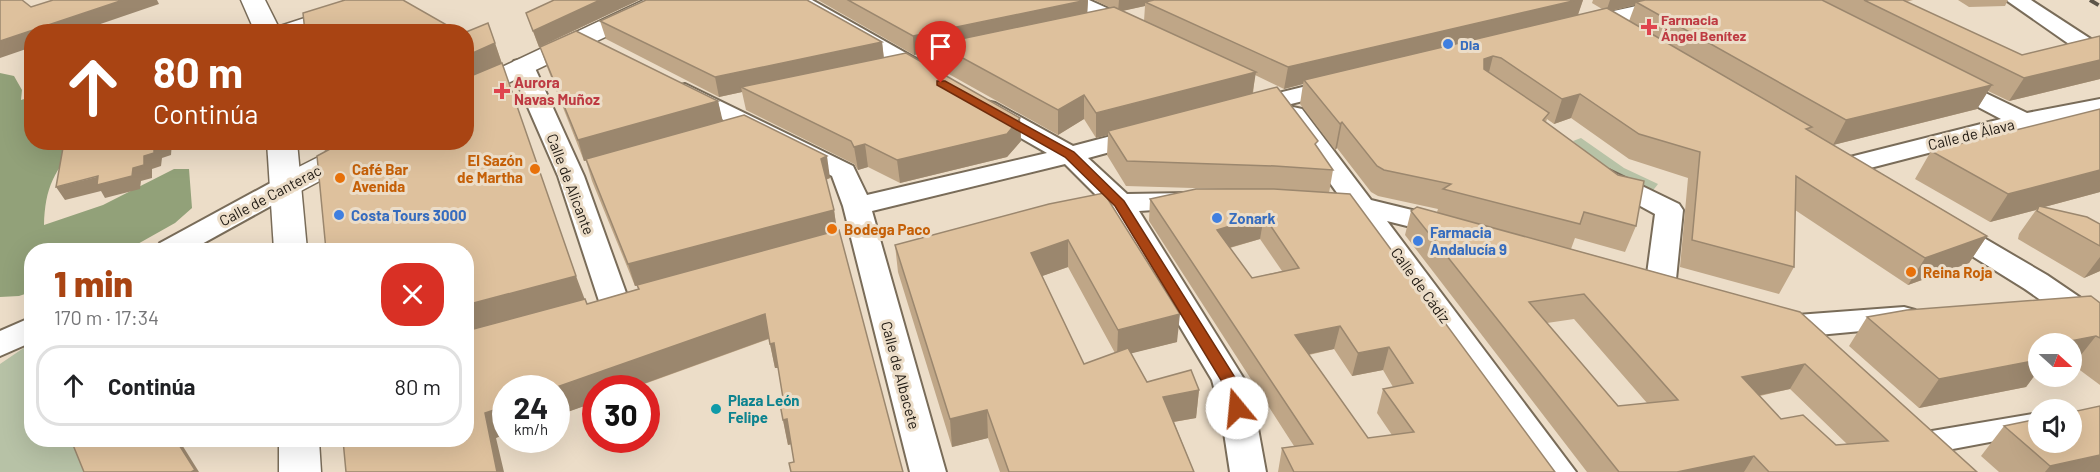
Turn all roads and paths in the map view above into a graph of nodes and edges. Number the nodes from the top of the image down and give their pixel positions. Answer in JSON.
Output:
{"nodes":[{"id":1,"x":253,"y":0,"type":"edge"},
{"id":2,"x":385,"y":0,"type":"edge"},
{"id":3,"x":664,"y":0,"type":"edge"},
{"id":4,"x":797,"y":0,"type":"edge"},
{"id":5,"x":1072,"y":0,"type":"edge"},
{"id":6,"x":1693,"y":0,"type":"edge"},
{"id":7,"x":2017,"y":0,"type":"edge"},
{"id":8,"x":1572,"y":3,"type":"edge"},
{"id":9,"x":1114,"y":20,"type":"junction"},
{"id":10,"x":1601,"y":21,"type":"junction"},
{"id":11,"x":264,"y":24,"type":"edge"},
{"id":12,"x":311,"y":24,"type":"edge"},
{"id":13,"x":1147,"y":24,"type":"edge"},
{"id":14,"x":1080,"y":27,"type":"edge"},
{"id":15,"x":1565,"y":29,"type":"edge"},
{"id":16,"x":580,"y":38,"type":"junction"},
{"id":17,"x":1634,"y":41,"type":"edge"},
{"id":18,"x":611,"y":53,"type":"edge"},
{"id":19,"x":2100,"y":55,"type":"edge"},
{"id":20,"x":935,"y":58,"type":"dead end"},
{"id":21,"x":907,"y":64,"type":"junction"},
{"id":22,"x":522,"y":66,"type":"junction"},
{"id":23,"x":880,"y":70,"type":"edge"},
{"id":24,"x":1932,"y":74,"type":"edge"},
{"id":25,"x":664,"y":80,"type":"edge"},
{"id":26,"x":1358,"y":80,"type":"edge"},
{"id":27,"x":1250,"y":84,"type":"edge"},
{"id":28,"x":474,"y":91,"type":"edge"},
{"id":29,"x":754,"y":98,"type":"edge"},
{"id":30,"x":1281,"y":99,"type":"junction"},
{"id":31,"x":2100,"y":106,"type":"edge"},
{"id":32,"x":716,"y":107,"type":"junction"},
{"id":33,"x":1226,"y":113,"type":"edge"},
{"id":34,"x":2024,"y":121,"type":"junction"},
{"id":35,"x":750,"y":124,"type":"junction"},
{"id":36,"x":1170,"y":128,"type":"edge"},
{"id":37,"x":718,"y":133,"type":"edge"},
{"id":38,"x":283,"y":150,"type":"edge"},
{"id":39,"x":356,"y":150,"type":"edge"},
{"id":40,"x":1070,"y":155,"type":"junction"},
{"id":41,"x":1588,"y":162,"type":"edge"},
{"id":42,"x":598,"y":168,"type":"edge"},
{"id":43,"x":571,"y":176,"type":"junction"},
{"id":44,"x":1871,"y":183,"type":"edge"},
{"id":45,"x":286,"y":186,"type":"junction"},
{"id":46,"x":854,"y":200,"type":"junction"},
{"id":47,"x":1213,"y":201,"type":"edge"},
{"id":48,"x":1294,"y":203,"type":"edge"},
{"id":49,"x":1120,"y":204,"type":"junction"},
{"id":50,"x":1364,"y":207,"type":"junction"},
{"id":51,"x":1928,"y":217,"type":"edge"},
{"id":52,"x":1476,"y":235,"type":"edge"},
{"id":53,"x":183,"y":243,"type":"edge"},
{"id":54,"x":290,"y":243,"type":"edge"},
{"id":55,"x":1660,"y":289,"type":"edge"},
{"id":56,"x":2067,"y":302,"type":"junction"},
{"id":57,"x":614,"y":304,"type":"edge"},
{"id":58,"x":2100,"y":306,"type":"edge"},
{"id":59,"x":2022,"y":307,"type":"edge"},
{"id":60,"x":1751,"y":314,"type":"edge"},
{"id":61,"x":1931,"y":316,"type":"edge"},
{"id":62,"x":1797,"y":326,"type":"junction"},
{"id":63,"x":2100,"y":326,"type":"edge"},
{"id":64,"x":24,"y":332,"type":"edge"},
{"id":65,"x":0,"y":345,"type":"edge"},
{"id":66,"x":1830,"y":356,"type":"edge"},
{"id":67,"x":1899,"y":419,"type":"edge"},
{"id":68,"x":2028,"y":425,"type":"edge"},
{"id":69,"x":1926,"y":443,"type":"junction"},
{"id":70,"x":299,"y":447,"type":"edge"},
{"id":71,"x":300,"y":472,"type":"edge"},
{"id":72,"x":928,"y":472,"type":"edge"},
{"id":73,"x":1248,"y":472,"type":"edge"},
{"id":74,"x":1558,"y":472,"type":"edge"},
{"id":75,"x":1957,"y":472,"type":"edge"}],
"edges":[{"from":1,"to":11,"type":"street"},
{"from":2,"to":12,"type":"street"},
{"from":3,"to":16,"type":"street"},
{"from":4,"to":21,"type":"street"},
{"from":5,"to":9,"type":"street"},
{"from":6,"to":10,"type":"street"},
{"from":7,"to":19,"type":"street"},
{"from":8,"to":10,"type":"street"},
{"from":9,"to":13,"type":"street"},
{"from":9,"to":14,"type":"street"},
{"from":10,"to":15,"type":"street"},
{"from":10,"to":17,"type":"street"},
{"from":16,"to":18,"type":"street"},
{"from":16,"to":22,"type":"street"},
{"from":20,"to":21,"type":"street"},
{"from":21,"to":23,"type":"street"},
{"from":21,"to":40,"type":"street"},
{"from":22,"to":28,"type":"street"},
{"from":22,"to":43,"type":"street","name":"Calle de Alicante"},
{"from":24,"to":34,"type":"street"},
{"from":25,"to":32,"type":"street","name":"Calle de Albacete"},
{"from":26,"to":30,"type":"street"},
{"from":27,"to":30,"type":"street"},
{"from":29,"to":32,"type":"street"},
{"from":30,"to":33,"type":"street"},
{"from":30,"to":50,"type":"street","name":"Calle de Cádiz"},
{"from":31,"to":34,"type":"street","name":"Calle de Álava"},
{"from":32,"to":35,"type":"street","name":"Calle de Albacete"},
{"from":34,"to":44,"type":"street","name":"Calle de Álava"},
{"from":35,"to":37,"type":"street"},
{"from":35,"to":46,"type":"street","name":"Calle de Albacete"},
{"from":36,"to":40,"type":"street"},
{"from":38,"to":45,"type":"street"},
{"from":39,"to":45,"type":"street","name":"Calle de Canterac"},
{"from":40,"to":46,"type":"street"},
{"from":40,"to":49,"type":"street"},
{"from":41,"to":55,"type":"street"},
{"from":42,"to":43,"type":"street"},
{"from":43,"to":57,"type":"street","name":"Calle de Alicante"},
{"from":45,"to":53,"type":"street","name":"Calle de Canterac"},
{"from":45,"to":54,"type":"street"},
{"from":46,"to":72,"type":"street","name":"Calle de Albacete"},
{"from":47,"to":49,"type":"street"},
{"from":48,"to":50,"type":"street"},
{"from":49,"to":73,"type":"street"},
{"from":50,"to":52,"type":"street"},
{"from":50,"to":74,"type":"street","name":"Calle de Cádiz"},
{"from":51,"to":56,"type":"street"},
{"from":56,"to":58,"type":"street"},
{"from":56,"to":59,"type":"street"},
{"from":56,"to":63,"type":"street"},
{"from":60,"to":62,"type":"street"},
{"from":61,"to":62,"type":"street"},
{"from":62,"to":66,"type":"street"},
{"from":64,"to":65,"type":"street"},
{"from":67,"to":69,"type":"street"},
{"from":68,"to":69,"type":"street"},
{"from":69,"to":75,"type":"street"},
{"from":70,"to":71,"type":"street"}]}
